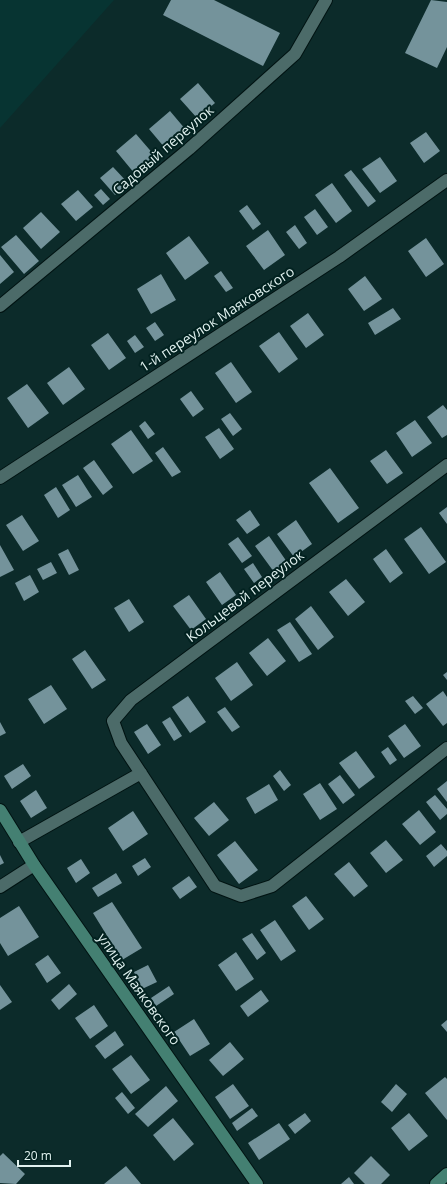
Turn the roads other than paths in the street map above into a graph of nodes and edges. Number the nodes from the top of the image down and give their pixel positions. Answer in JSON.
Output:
{"nodes":[{"id":1,"x":326,"y":0,"type":"edge"},
{"id":2,"x":447,"y":180,"type":"edge"},
{"id":3,"x":0,"y":306,"type":"edge"},
{"id":4,"x":447,"y":465,"type":"edge"},
{"id":5,"x":0,"y":478,"type":"edge"},
{"id":6,"x":447,"y":748,"type":"edge"},
{"id":7,"x":141,"y":773,"type":"junction"},
{"id":8,"x":0,"y":810,"type":"edge"},
{"id":9,"x":19,"y":842,"type":"junction"},
{"id":10,"x":34,"y":865,"type":"junction"},
{"id":11,"x":0,"y":887,"type":"edge"},
{"id":12,"x":447,"y":1174,"type":"edge"},
{"id":13,"x":256,"y":1184,"type":"edge"},
{"id":14,"x":436,"y":1184,"type":"edge"}],
"edges":[{"from":1,"to":3,"type":"street","name":"Садовый переулок"},
{"from":2,"to":5,"type":"street","name":"1-й переулок Маяковского"},
{"from":4,"to":7,"type":"street","name":"Кольцевой переулок"},
{"from":6,"to":7,"type":"street","name":"Кольцевой переулок"},
{"from":7,"to":9,"type":"street"},
{"from":8,"to":9,"type":"street","name":"улица Маяковского"},
{"from":9,"to":10,"type":"street","name":"улица Маяковского"},
{"from":10,"to":11,"type":"street"},
{"from":10,"to":13,"type":"street","name":"улица Маяковского"},
{"from":12,"to":14,"type":"street"}]}
